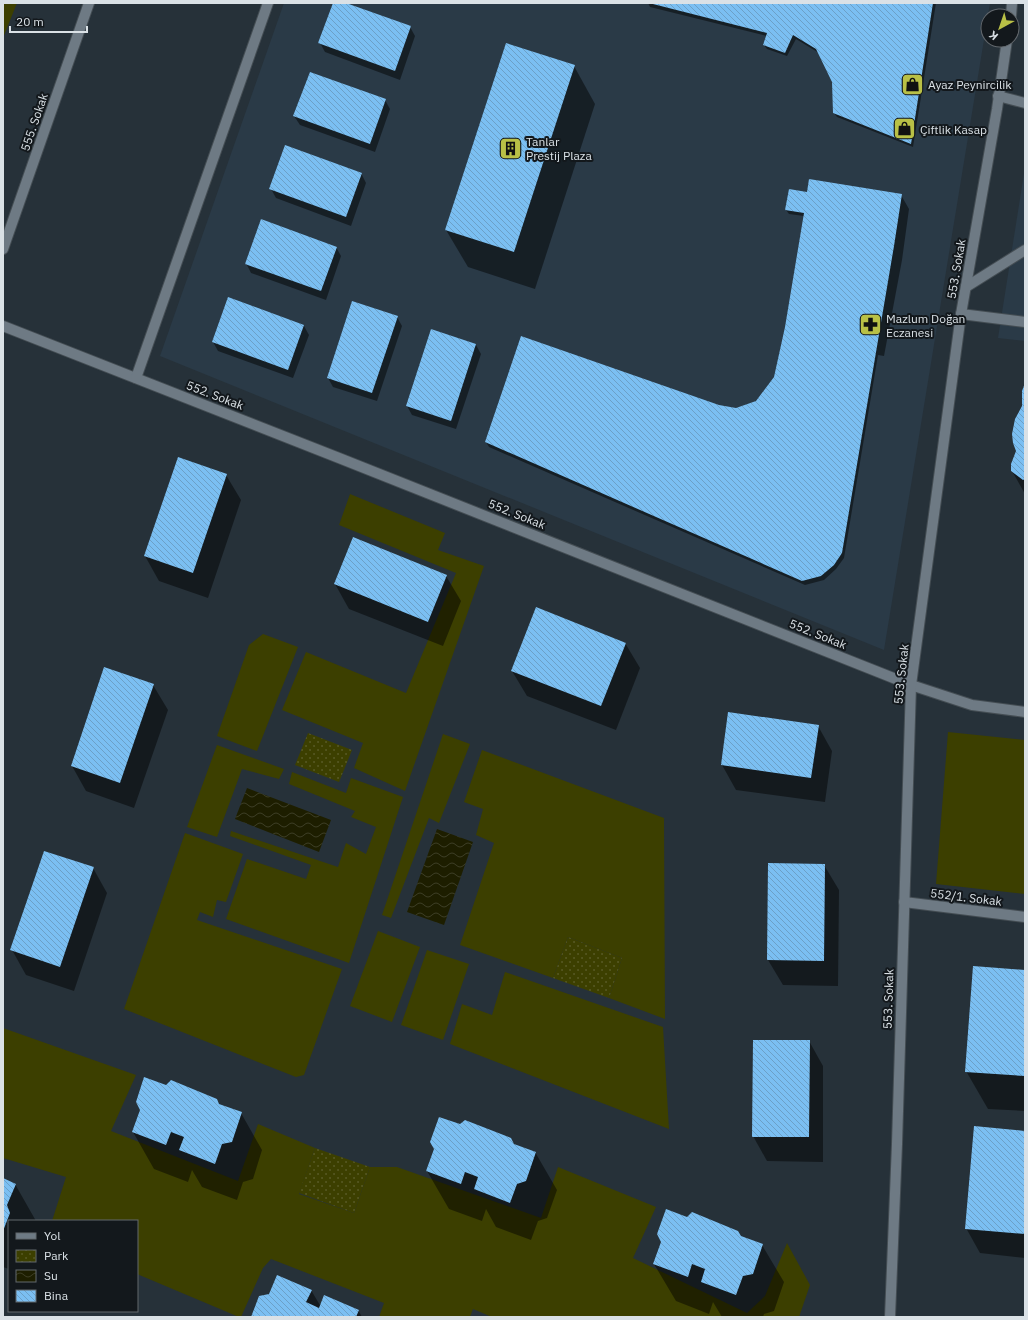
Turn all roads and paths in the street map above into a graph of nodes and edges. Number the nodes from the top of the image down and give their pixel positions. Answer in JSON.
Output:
{"nodes":[{"id":1,"x":89,"y":3,"type":"edge"},
{"id":2,"x":268,"y":3,"type":"edge"},
{"id":3,"x":1006,"y":48,"type":"edge"},
{"id":4,"x":998,"y":96,"type":"junction"},
{"id":5,"x":1025,"y":102,"type":"edge"},
{"id":6,"x":3,"y":249,"type":"edge"},
{"id":7,"x":1025,"y":251,"type":"edge"},
{"id":8,"x":966,"y":287,"type":"junction"},
{"id":9,"x":961,"y":314,"type":"junction"},
{"id":10,"x":1025,"y":322,"type":"edge"},
{"id":11,"x":3,"y":326,"type":"edge"},
{"id":12,"x":136,"y":378,"type":"junction"},
{"id":13,"x":911,"y":685,"type":"junction"},
{"id":14,"x":1025,"y":712,"type":"edge"},
{"id":15,"x":904,"y":902,"type":"junction"},
{"id":16,"x":1025,"y":917,"type":"edge"},
{"id":17,"x":890,"y":1317,"type":"edge"}],
"edges":[{"from":1,"to":6,"type":"street","name":"555. Sokak"},
{"from":2,"to":12,"type":"street"},
{"from":3,"to":4,"type":"street","name":"553. Sokak"},
{"from":4,"to":5,"type":"street"},
{"from":4,"to":8,"type":"street","name":"553. Sokak"},
{"from":7,"to":8,"type":"street"},
{"from":8,"to":9,"type":"street","name":"553. Sokak"},
{"from":9,"to":10,"type":"street"},
{"from":9,"to":13,"type":"street","name":"553. Sokak"},
{"from":11,"to":12,"type":"street","name":"552. Sokak"},
{"from":12,"to":13,"type":"street","name":"552. Sokak"},
{"from":13,"to":14,"type":"street","name":"552. Sokak"},
{"from":13,"to":15,"type":"street","name":"553. Sokak"},
{"from":15,"to":16,"type":"street","name":"552/1. Sokak"},
{"from":15,"to":17,"type":"street","name":"553. Sokak"}]}
